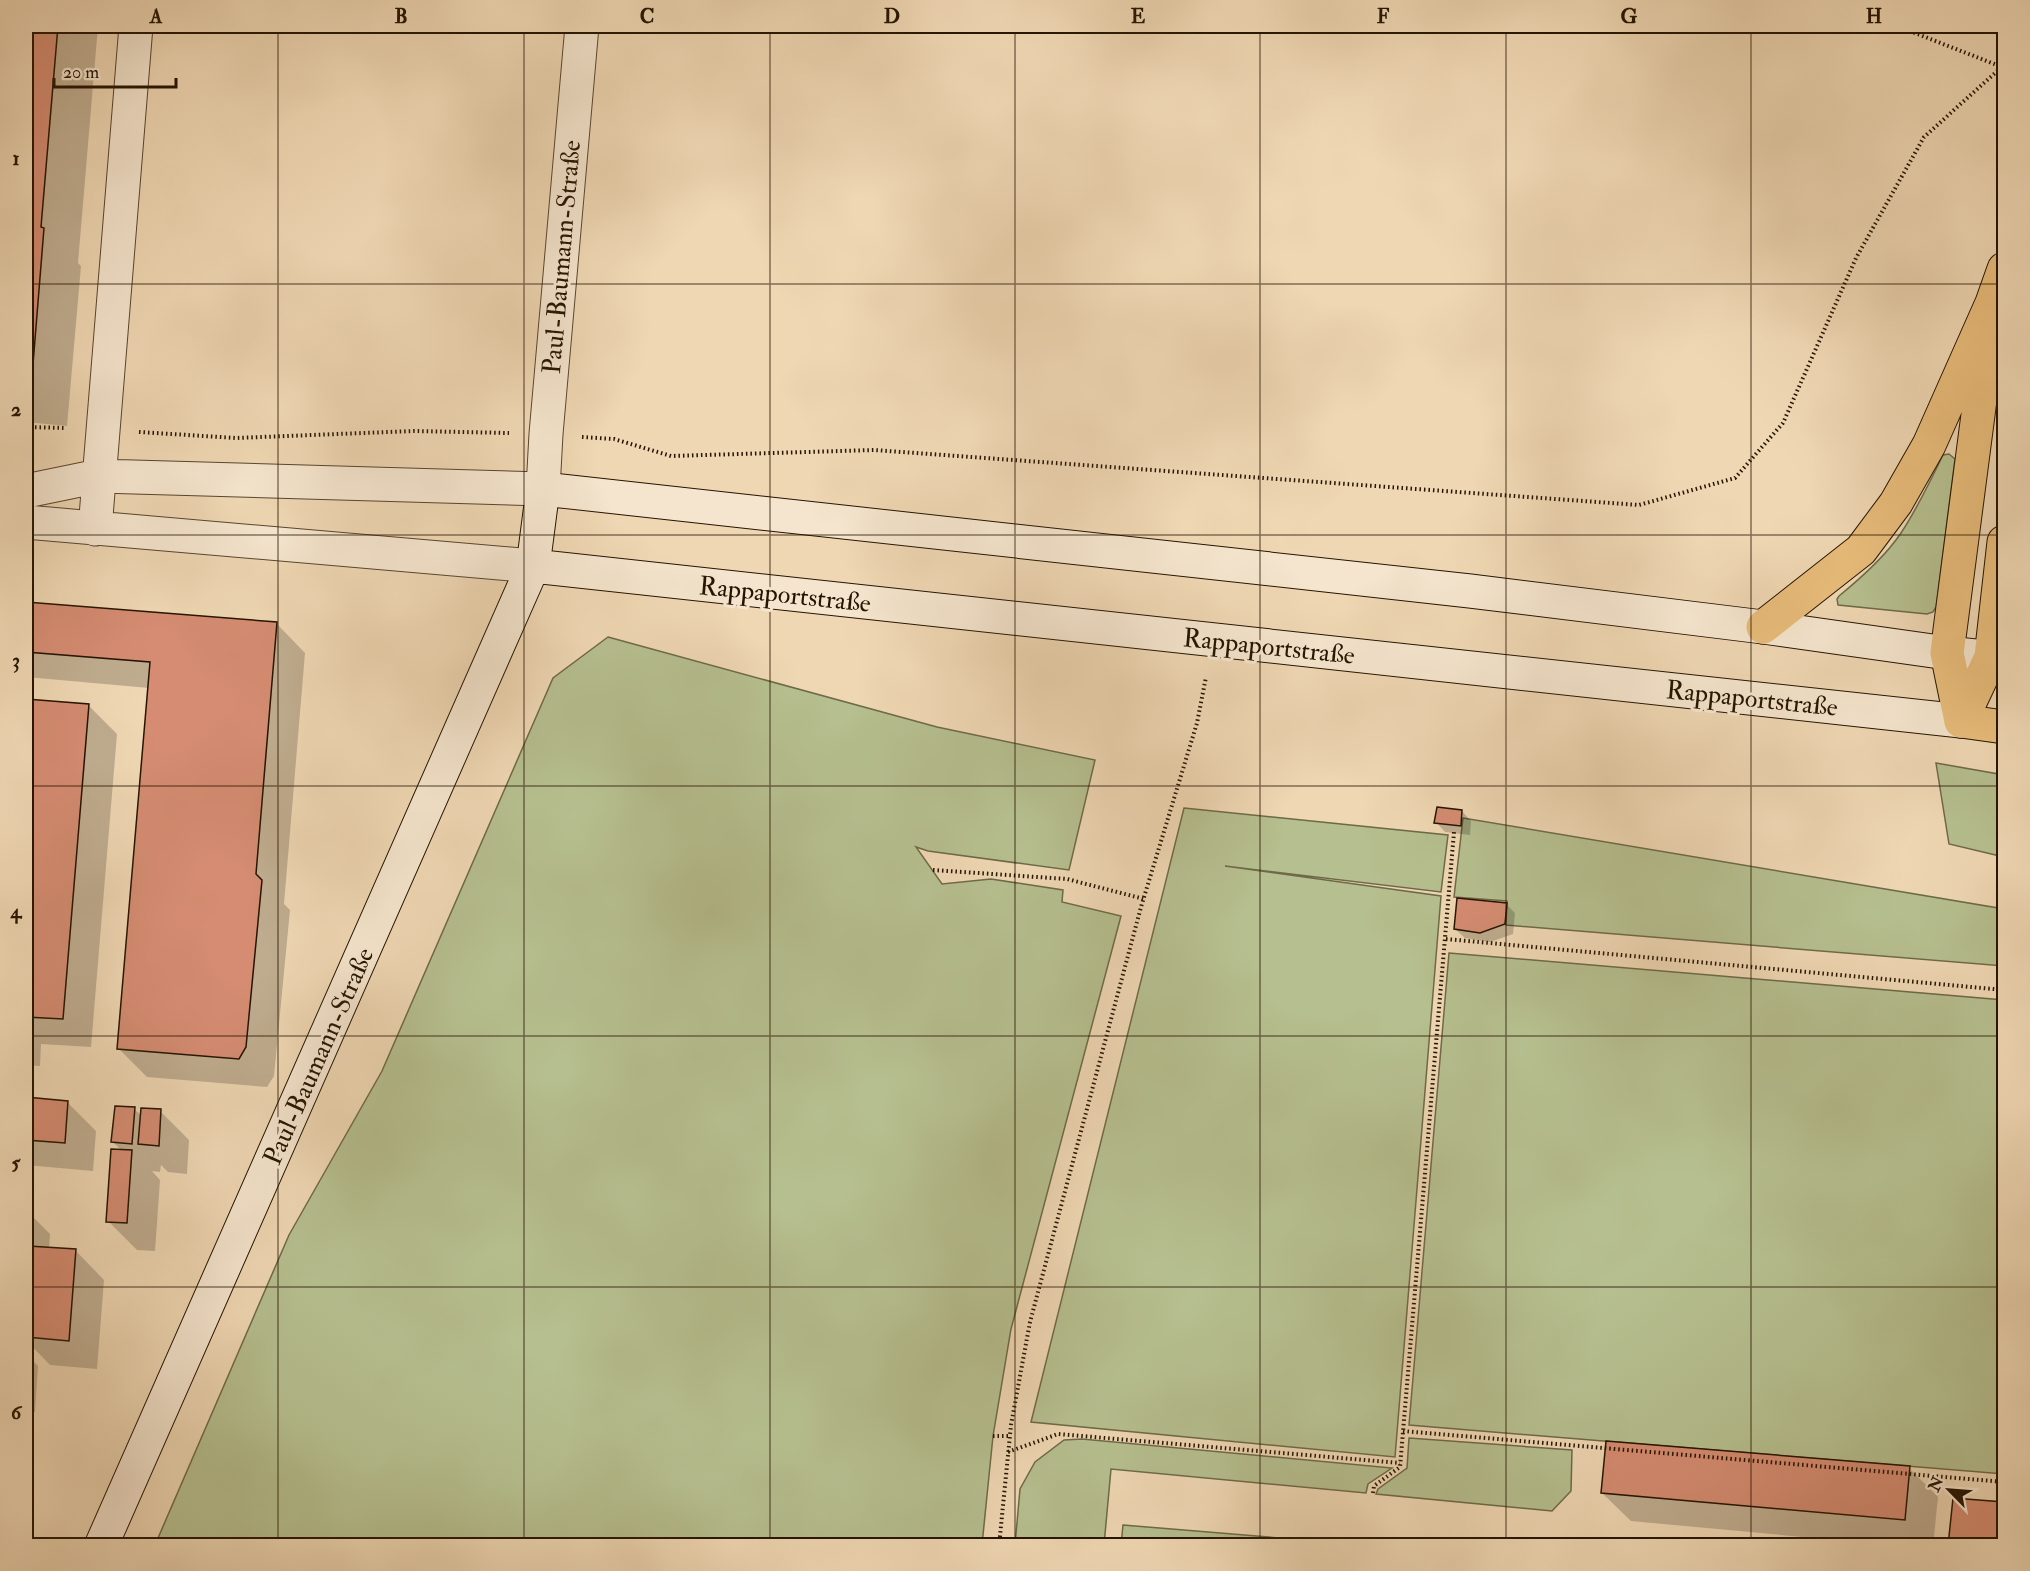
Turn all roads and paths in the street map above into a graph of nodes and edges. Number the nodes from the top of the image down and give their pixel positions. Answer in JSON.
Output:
{"nodes":[{"id":1,"x":136,"y":26,"type":"edge"},
{"id":2,"x":582,"y":26,"type":"edge"},
{"id":3,"x":1897,"y":26,"type":"edge"},
{"id":4,"x":2003,"y":66,"type":"edge"},
{"id":5,"x":2004,"y":269,"type":"edge"},
{"id":6,"x":1992,"y":303,"type":"junction"},
{"id":7,"x":26,"y":427,"type":"edge"},
{"id":8,"x":103,"y":430,"type":"junction"},
{"id":9,"x":546,"y":434,"type":"junction"},
{"id":10,"x":99,"y":476,"type":"junction"},
{"id":11,"x":543,"y":489,"type":"junction"},
{"id":12,"x":26,"y":491,"type":"edge"},
{"id":13,"x":26,"y":522,"type":"edge"},
{"id":14,"x":95,"y":529,"type":"junction"},
{"id":15,"x":2004,"y":542,"type":"edge"},
{"id":16,"x":533,"y":566,"type":"junction"},
{"id":17,"x":1763,"y":627,"type":"junction"},
{"id":18,"x":1213,"y":641,"type":"junction"},
{"id":19,"x":1947,"y":653,"type":"junction"},
{"id":20,"x":1998,"y":658,"type":"edge"},
{"id":21,"x":1961,"y":721,"type":"junction"},
{"id":22,"x":2004,"y":727,"type":"edge"},
{"id":23,"x":1454,"y":832,"type":"dead end"},
{"id":24,"x":933,"y":870,"type":"dead end"},
{"id":25,"x":1144,"y":899,"type":"junction"},
{"id":26,"x":1446,"y":939,"type":"junction"},
{"id":27,"x":2004,"y":990,"type":"edge"},
{"id":28,"x":1403,"y":1431,"type":"junction"},
{"id":29,"x":993,"y":1436,"type":"dead end"},
{"id":30,"x":1010,"y":1436,"type":"junction"},
{"id":31,"x":1008,"y":1452,"type":"junction"},
{"id":32,"x":1400,"y":1463,"type":"junction"},
{"id":33,"x":2004,"y":1482,"type":"edge"},
{"id":34,"x":1372,"y":1493,"type":"dead end"},
{"id":35,"x":101,"y":1545,"type":"edge"},
{"id":36,"x":999,"y":1545,"type":"edge"}],
"edges":[{"from":1,"to":8,"type":"main road"},
{"from":2,"to":9,"type":"main road","name":"Paul-Baumann-Straße"},
{"from":3,"to":4,"type":"path"},
{"from":4,"to":9,"type":"path"},
{"from":5,"to":6,"type":"main road"},
{"from":6,"to":17,"type":"main road"},
{"from":6,"to":19,"type":"main road"},
{"from":7,"to":8,"type":"path"},
{"from":8,"to":9,"type":"path"},
{"from":8,"to":10,"type":"main road"},
{"from":9,"to":11,"type":"main road","name":"Paul-Baumann-Straße"},
{"from":10,"to":11,"type":"main road"},
{"from":10,"to":12,"type":"main road"},
{"from":10,"to":14,"type":"main road"},
{"from":11,"to":16,"type":"main road","name":"Paul-Baumann-Straße"},
{"from":11,"to":17,"type":"main road"},
{"from":13,"to":14,"type":"main road"},
{"from":14,"to":16,"type":"main road"},
{"from":15,"to":20,"type":"main road"},
{"from":16,"to":18,"type":"main road","name":"Rappaportstraße"},
{"from":16,"to":35,"type":"main road","name":"Paul-Baumann-Straße"},
{"from":17,"to":19,"type":"main road"},
{"from":18,"to":21,"type":"main road","name":"Rappaportstraße"},
{"from":18,"to":25,"type":"path"},
{"from":19,"to":20,"type":"main road"},
{"from":19,"to":21,"type":"main road"},
{"from":20,"to":21,"type":"main road"},
{"from":21,"to":22,"type":"main road","name":"Rappaportstraße"},
{"from":23,"to":26,"type":"path"},
{"from":24,"to":25,"type":"path"},
{"from":25,"to":30,"type":"path"},
{"from":26,"to":27,"type":"path"},
{"from":26,"to":28,"type":"path"},
{"from":28,"to":32,"type":"path"},
{"from":28,"to":33,"type":"path"},
{"from":29,"to":30,"type":"path"},
{"from":30,"to":31,"type":"path"},
{"from":31,"to":32,"type":"path"},
{"from":31,"to":36,"type":"path"},
{"from":32,"to":34,"type":"path"}]}
